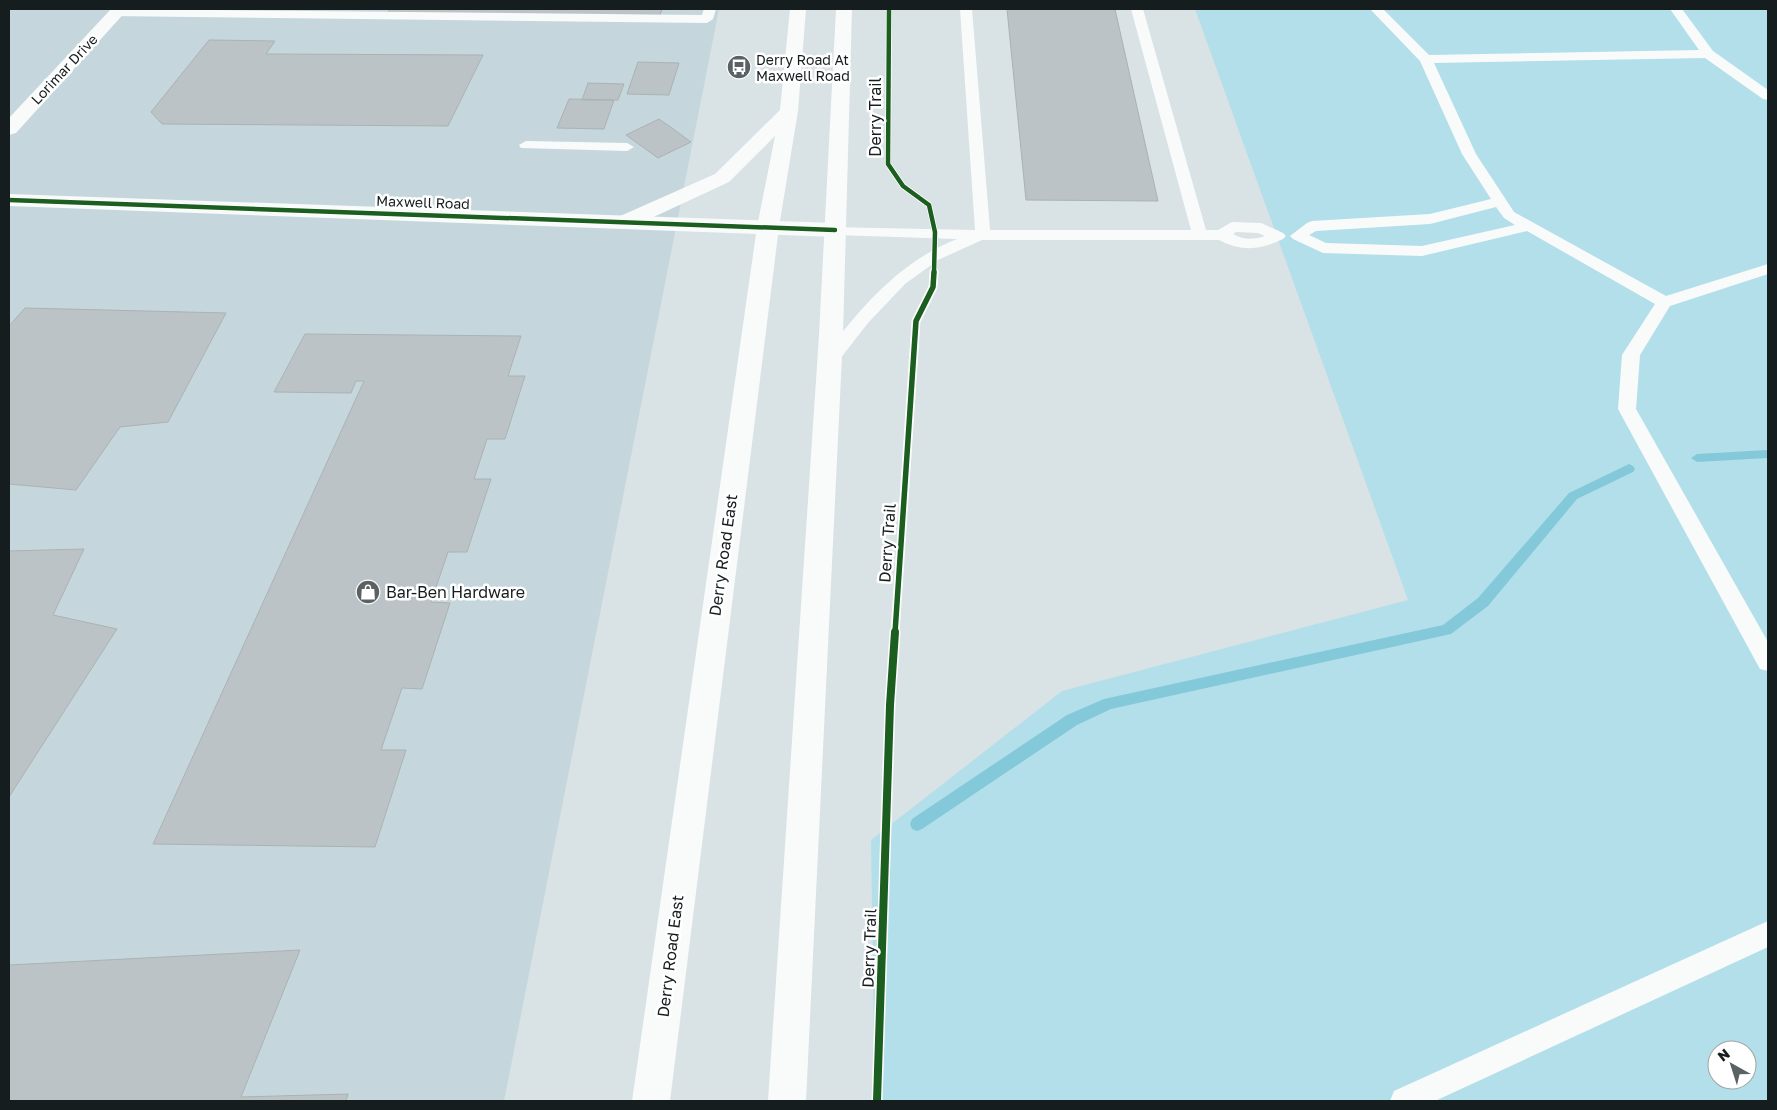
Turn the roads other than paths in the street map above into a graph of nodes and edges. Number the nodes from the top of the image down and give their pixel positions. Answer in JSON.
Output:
{"nodes":[{"id":1,"x":710,"y":9,"type":"edge"},
{"id":2,"x":798,"y":9,"type":"edge"},
{"id":3,"x":844,"y":9,"type":"edge"},
{"id":4,"x":966,"y":9,"type":"edge"},
{"id":5,"x":1137,"y":9,"type":"edge"},
{"id":6,"x":1376,"y":9,"type":"edge"},
{"id":7,"x":1676,"y":9,"type":"edge"},
{"id":8,"x":118,"y":11,"type":"edge"},
{"id":9,"x":274,"y":12,"type":"edge"},
{"id":10,"x":1708,"y":54,"type":"junction"},
{"id":11,"x":1426,"y":59,"type":"junction"},
{"id":12,"x":1768,"y":96,"type":"edge"},
{"id":13,"x":789,"y":111,"type":"junction"},
{"id":14,"x":9,"y":129,"type":"edge"},
{"id":15,"x":526,"y":145,"type":"dead end"},
{"id":16,"x":627,"y":147,"type":"dead end"},
{"id":17,"x":9,"y":200,"type":"edge"},
{"id":18,"x":1500,"y":201,"type":"junction"},
{"id":19,"x":626,"y":222,"type":"junction"},
{"id":20,"x":1528,"y":226,"type":"junction"},
{"id":21,"x":768,"y":227,"type":"junction"},
{"id":22,"x":835,"y":230,"type":"junction"},
{"id":23,"x":983,"y":235,"type":"junction"},
{"id":24,"x":1200,"y":235,"type":"junction"},
{"id":25,"x":1298,"y":236,"type":"junction"},
{"id":26,"x":1768,"y":268,"type":"edge"},
{"id":27,"x":1664,"y":302,"type":"junction"},
{"id":28,"x":830,"y":360,"type":"junction"},
{"id":29,"x":1768,"y":662,"type":"edge"},
{"id":30,"x":1768,"y":934,"type":"edge"},
{"id":31,"x":651,"y":1101,"type":"edge"},
{"id":32,"x":787,"y":1101,"type":"edge"},
{"id":33,"x":1404,"y":1101,"type":"edge"}],
"edges":[{"from":1,"to":9,"type":"lane"},
{"from":2,"to":13,"type":"main road","name":"Derry Road East"},
{"from":3,"to":22,"type":"main road"},
{"from":4,"to":23,"type":"lane"},
{"from":5,"to":24,"type":"lane"},
{"from":6,"to":11,"type":"lane"},
{"from":7,"to":10,"type":"lane"},
{"from":8,"to":9,"type":"lane"},
{"from":8,"to":14,"type":"main road","name":"Lorimar Drive"},
{"from":10,"to":11,"type":"lane"},
{"from":10,"to":12,"type":"lane"},
{"from":11,"to":18,"type":"lane"},
{"from":13,"to":19,"type":"main road"},
{"from":13,"to":21,"type":"main road","name":"Derry Road East"},
{"from":15,"to":16,"type":"lane"},
{"from":17,"to":19,"type":"main road","name":"Maxwell Road"},
{"from":18,"to":20,"type":"lane"},
{"from":18,"to":25,"type":"lane"},
{"from":19,"to":21,"type":"main road","name":"Maxwell Road"},
{"from":20,"to":25,"type":"lane"},
{"from":20,"to":27,"type":"lane"},
{"from":21,"to":22,"type":"main road","name":"Maxwell Road"},
{"from":21,"to":31,"type":"main road","name":"Derry Road East"},
{"from":22,"to":23,"type":"lane"},
{"from":22,"to":28,"type":"main road"},
{"from":23,"to":24,"type":"lane"},
{"from":23,"to":28,"type":"lane"},
{"from":24,"to":25,"type":"lane"},
{"from":26,"to":27,"type":"lane"},
{"from":27,"to":29,"type":"lane"},
{"from":28,"to":32,"type":"main road"},
{"from":30,"to":33,"type":"lane"}]}
